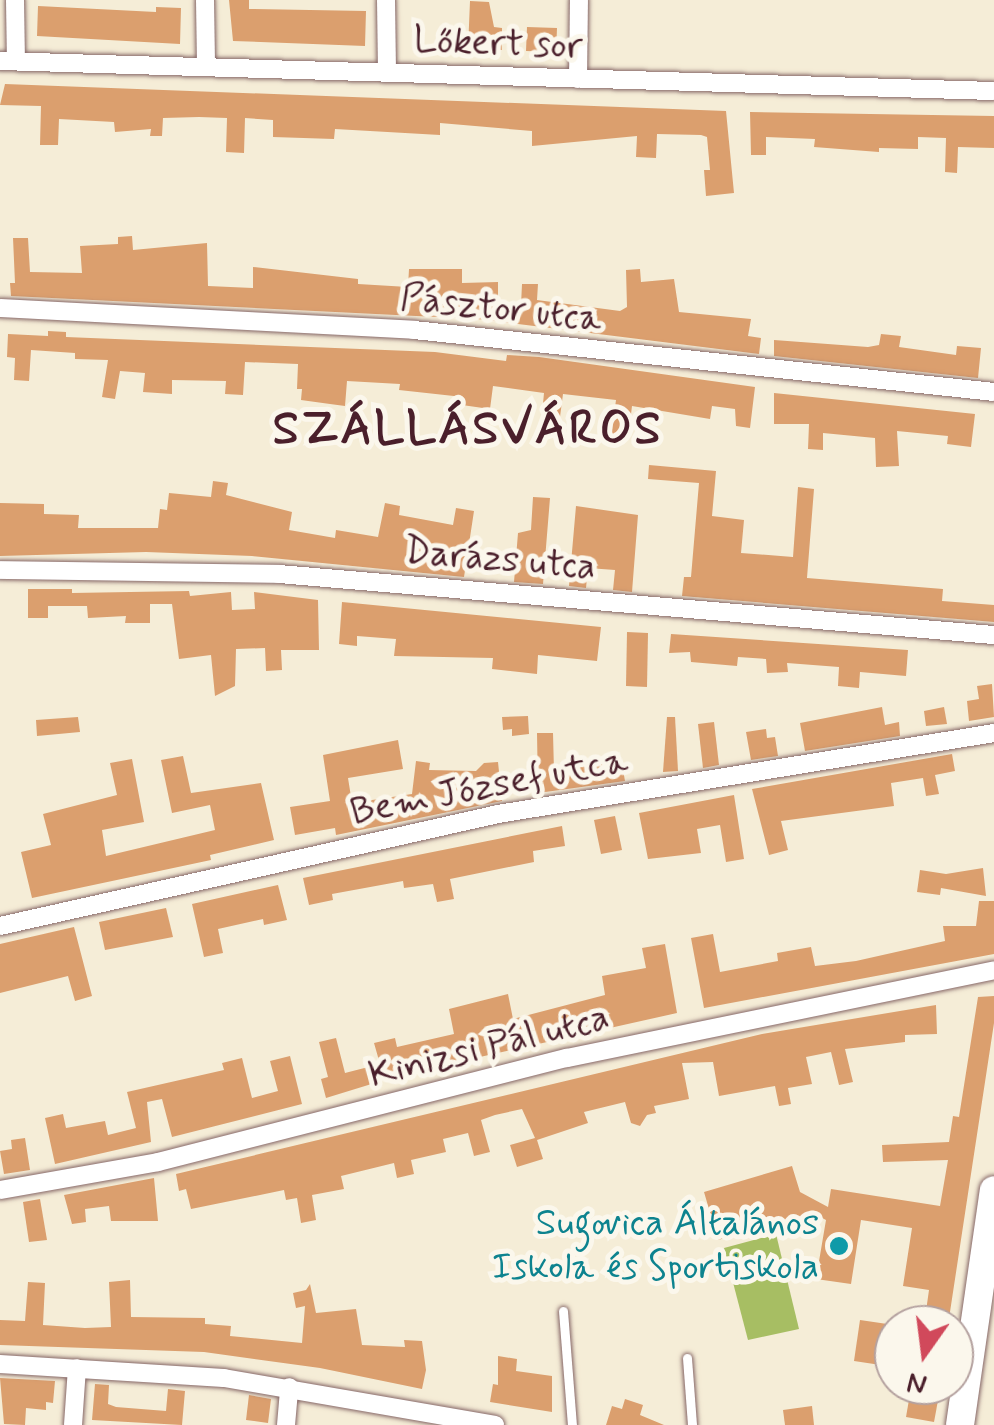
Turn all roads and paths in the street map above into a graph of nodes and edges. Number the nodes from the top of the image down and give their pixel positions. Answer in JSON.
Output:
{"nodes":[{"id":1,"x":15,"y":0,"type":"edge"},
{"id":2,"x":205,"y":0,"type":"edge"},
{"id":3,"x":386,"y":0,"type":"edge"},
{"id":4,"x":580,"y":0,"type":"edge"},
{"id":5,"x":8,"y":61,"type":"edge"},
{"id":6,"x":206,"y":66,"type":"junction"},
{"id":7,"x":386,"y":72,"type":"junction"},
{"id":8,"x":578,"y":80,"type":"junction"},
{"id":9,"x":994,"y":91,"type":"edge"},
{"id":10,"x":0,"y":308,"type":"edge"},
{"id":11,"x":994,"y":392,"type":"edge"},
{"id":12,"x":0,"y":570,"type":"edge"},
{"id":13,"x":994,"y":635,"type":"edge"},
{"id":14,"x":994,"y":732,"type":"edge"},
{"id":15,"x":0,"y":926,"type":"edge"},
{"id":16,"x":994,"y":970,"type":"edge"},
{"id":17,"x":0,"y":1190,"type":"edge"},
{"id":18,"x":994,"y":1190,"type":"edge"},
{"id":19,"x":564,"y":1311,"type":"dead end"},
{"id":20,"x":687,"y":1358,"type":"dead end"},
{"id":21,"x":0,"y":1364,"type":"edge"},
{"id":22,"x":76,"y":1368,"type":"junction"},
{"id":23,"x":289,"y":1387,"type":"junction"},
{"id":24,"x":73,"y":1425,"type":"edge"},
{"id":25,"x":286,"y":1425,"type":"edge"},
{"id":26,"x":495,"y":1425,"type":"edge"},
{"id":27,"x":572,"y":1425,"type":"edge"},
{"id":28,"x":692,"y":1425,"type":"edge"},
{"id":29,"x":960,"y":1425,"type":"edge"}],
"edges":[{"from":1,"to":5,"type":"street"},
{"from":2,"to":6,"type":"street"},
{"from":3,"to":7,"type":"street"},
{"from":4,"to":8,"type":"street"},
{"from":5,"to":6,"type":"street","name":"Lőkert sor"},
{"from":6,"to":7,"type":"street","name":"Lőkert sor"},
{"from":7,"to":8,"type":"street","name":"Lőkert sor"},
{"from":8,"to":9,"type":"street","name":"Lőkert sor"},
{"from":10,"to":11,"type":"street","name":"Pásztor utca"},
{"from":12,"to":13,"type":"street","name":"Darázs utca"},
{"from":14,"to":15,"type":"street","name":"Bem József utca"},
{"from":16,"to":17,"type":"street","name":"Kinizsi Pál utca"},
{"from":18,"to":29,"type":"main road"},
{"from":19,"to":27,"type":"lane"},
{"from":20,"to":28,"type":"lane"},
{"from":21,"to":22,"type":"street"},
{"from":22,"to":23,"type":"street"},
{"from":22,"to":24,"type":"street"},
{"from":23,"to":25,"type":"street"},
{"from":23,"to":26,"type":"street"}]}
